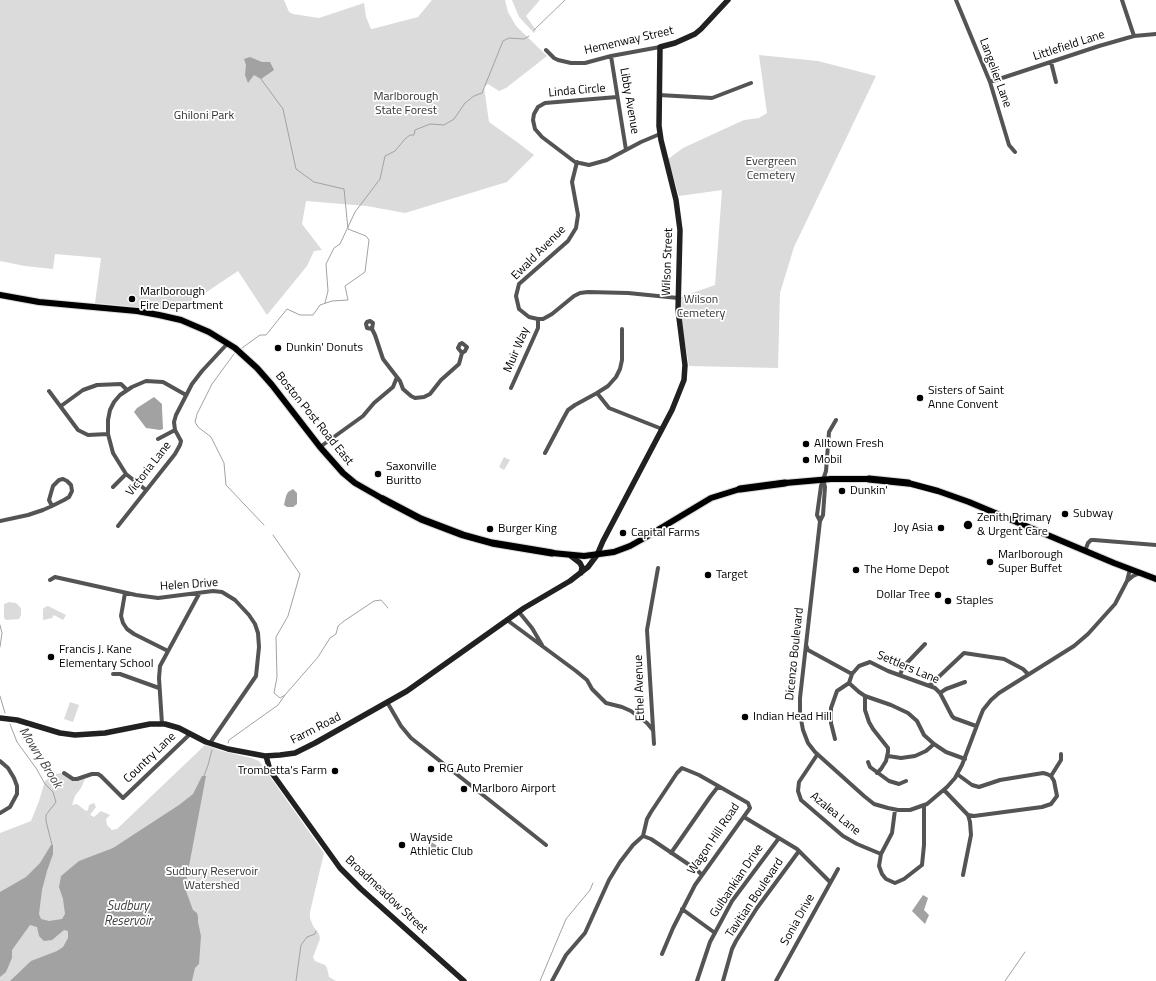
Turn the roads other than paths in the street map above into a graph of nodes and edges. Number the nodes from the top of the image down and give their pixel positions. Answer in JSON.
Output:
{"nodes":[{"id":1,"x":728,"y":0,"type":"edge"},
{"id":2,"x":956,"y":0,"type":"edge"},
{"id":3,"x":1122,"y":0,"type":"edge"},
{"id":4,"x":1156,"y":34,"type":"edge"},
{"id":5,"x":1134,"y":36,"type":"junction"},
{"id":6,"x":660,"y":47,"type":"junction"},
{"id":7,"x":546,"y":50,"type":"dead end"},
{"id":8,"x":611,"y":56,"type":"junction"},
{"id":9,"x":1051,"y":62,"type":"junction"},
{"id":10,"x":990,"y":82,"type":"junction"},
{"id":11,"x":1056,"y":82,"type":"dead end"},
{"id":12,"x":752,"y":84,"type":"dead end"},
{"id":13,"x":659,"y":95,"type":"junction"},
{"id":14,"x":617,"y":97,"type":"junction"},
{"id":15,"x":660,"y":134,"type":"junction"},
{"id":16,"x":626,"y":150,"type":"junction"},
{"id":17,"x":1015,"y":152,"type":"dead end"},
{"id":18,"x":577,"y":162,"type":"junction"},
{"id":19,"x":0,"y":295,"type":"edge"},
{"id":20,"x":678,"y":298,"type":"junction"},
{"id":21,"x":538,"y":319,"type":"junction"},
{"id":22,"x":372,"y":329,"type":"dead end"},
{"id":23,"x":622,"y":329,"type":"dead end"},
{"id":24,"x":228,"y":343,"type":"junction"},
{"id":25,"x":462,"y":353,"type":"dead end"},
{"id":26,"x":397,"y":377,"type":"junction"},
{"id":27,"x":393,"y":387,"type":"junction"},
{"id":28,"x":511,"y":388,"type":"dead end"},
{"id":29,"x":403,"y":389,"type":"junction"},
{"id":30,"x":127,"y":390,"type":"junction"},
{"id":31,"x":49,"y":391,"type":"dead end"},
{"id":32,"x":597,"y":393,"type":"junction"},
{"id":33,"x":186,"y":395,"type":"junction"},
{"id":34,"x":61,"y":406,"type":"junction"},
{"id":35,"x":836,"y":420,"type":"dead end"},
{"id":36,"x":662,"y":429,"type":"junction"},
{"id":37,"x":175,"y":430,"type":"junction"},
{"id":38,"x":108,"y":434,"type":"junction"},
{"id":39,"x":158,"y":439,"type":"dead end"},
{"id":40,"x":320,"y":447,"type":"junction"},
{"id":41,"x":545,"y":453,"type":"dead end"},
{"id":42,"x":126,"y":474,"type":"junction"},
{"id":43,"x":824,"y":479,"type":"junction"},
{"id":44,"x":869,"y":479,"type":"joint"},
{"id":45,"x":908,"y":483,"type":"joint"},
{"id":46,"x":785,"y":484,"type":"joint"},
{"id":47,"x":113,"y":487,"type":"dead end"},
{"id":48,"x":740,"y":489,"type":"joint"},
{"id":49,"x":146,"y":490,"type":"junction"},
{"id":50,"x":383,"y":499,"type":"joint"},
{"id":51,"x":52,"y":506,"type":"junction"},
{"id":52,"x":0,"y":521,"type":"edge"},
{"id":53,"x":118,"y":526,"type":"dead end"},
{"id":54,"x":1156,"y":545,"type":"edge"},
{"id":55,"x":1085,"y":551,"type":"junction"},
{"id":56,"x":552,"y":553,"type":"joint"},
{"id":57,"x":597,"y":555,"type":"junction"},
{"id":58,"x":571,"y":556,"type":"junction"},
{"id":59,"x":658,"y":568,"type":"dead end"},
{"id":60,"x":1130,"y":569,"type":"junction"},
{"id":61,"x":581,"y":573,"type":"junction"},
{"id":62,"x":1141,"y":573,"type":"junction"},
{"id":63,"x":1156,"y":579,"type":"edge"},
{"id":64,"x":50,"y":580,"type":"dead end"},
{"id":65,"x":1127,"y":581,"type":"junction"},
{"id":66,"x":125,"y":593,"type":"junction"},
{"id":67,"x":199,"y":594,"type":"junction"},
{"id":68,"x":519,"y":612,"type":"junction"},
{"id":69,"x":508,"y":620,"type":"junction"},
{"id":70,"x":925,"y":644,"type":"dead end"},
{"id":71,"x":806,"y":645,"type":"junction"},
{"id":72,"x":543,"y":647,"type":"junction"},
{"id":73,"x":168,"y":651,"type":"junction"},
{"id":74,"x":113,"y":674,"type":"dead end"},
{"id":75,"x":852,"y":674,"type":"junction"},
{"id":76,"x":1028,"y":674,"type":"junction"},
{"id":77,"x":900,"y":675,"type":"junction"},
{"id":78,"x":965,"y":682,"type":"dead end"},
{"id":79,"x":849,"y":683,"type":"junction"},
{"id":80,"x":929,"y":686,"type":"junction"},
{"id":81,"x":160,"y":688,"type":"junction"},
{"id":82,"x":940,"y":693,"type":"junction"},
{"id":83,"x":865,"y":696,"type":"junction"},
{"id":84,"x":387,"y":702,"type":"junction"},
{"id":85,"x":0,"y":718,"type":"edge"},
{"id":86,"x":162,"y":724,"type":"junction"},
{"id":87,"x":976,"y":726,"type":"junction"},
{"id":88,"x":652,"y":729,"type":"junction"},
{"id":89,"x":190,"y":734,"type":"junction"},
{"id":90,"x":835,"y":738,"type":"dead end"},
{"id":91,"x":210,"y":743,"type":"junction"},
{"id":92,"x":654,"y":744,"type":"dead end"},
{"id":93,"x":934,"y":744,"type":"junction"},
{"id":94,"x":1061,"y":754,"type":"dead end"},
{"id":95,"x":817,"y":755,"type":"junction"},
{"id":96,"x":266,"y":756,"type":"junction"},
{"id":97,"x":888,"y":756,"type":"junction"},
{"id":98,"x":965,"y":758,"type":"junction"},
{"id":99,"x":0,"y":761,"type":"edge"},
{"id":100,"x":868,"y":762,"type":"dead end"},
{"id":101,"x":877,"y":772,"type":"junction"},
{"id":102,"x":64,"y":773,"type":"dead end"},
{"id":103,"x":957,"y":774,"type":"junction"},
{"id":104,"x":1050,"y":776,"type":"junction"},
{"id":105,"x":906,"y":781,"type":"dead end"},
{"id":106,"x":720,"y":788,"type":"junction"},
{"id":107,"x":944,"y":790,"type":"junction"},
{"id":108,"x":924,"y":805,"type":"junction"},
{"id":109,"x":895,"y":810,"type":"junction"},
{"id":110,"x":0,"y":813,"type":"edge"},
{"id":111,"x":968,"y":815,"type":"junction"},
{"id":112,"x":744,"y":817,"type":"junction"},
{"id":113,"x":643,"y":836,"type":"junction"},
{"id":114,"x":778,"y":838,"type":"junction"},
{"id":115,"x":546,"y":845,"type":"dead end"},
{"id":116,"x":799,"y":850,"type":"junction"},
{"id":117,"x":671,"y":852,"type":"junction"},
{"id":118,"x":881,"y":854,"type":"junction"},
{"id":119,"x":838,"y":869,"type":"dead end"},
{"id":120,"x":701,"y":874,"type":"junction"},
{"id":121,"x":963,"y":875,"type":"dead end"},
{"id":122,"x":830,"y":882,"type":"junction"},
{"id":123,"x":682,"y":909,"type":"junction"},
{"id":124,"x":715,"y":933,"type":"junction"},
{"id":125,"x":662,"y":954,"type":"dead end"},
{"id":126,"x":464,"y":981,"type":"edge"},
{"id":127,"x":552,"y":981,"type":"edge"},
{"id":128,"x":696,"y":981,"type":"edge"},
{"id":129,"x":723,"y":981,"type":"edge"},
{"id":130,"x":776,"y":981,"type":"edge"}],
"edges":[{"from":1,"to":6,"type":"street","name":"Hemenway Street"},
{"from":2,"to":10,"type":"street","name":"Langelier Lane"},
{"from":3,"to":5,"type":"street"},
{"from":4,"to":5,"type":"street","name":"Littlefield Lane"},
{"from":5,"to":9,"type":"street","name":"Littlefield Lane"},
{"from":6,"to":8,"type":"street","name":"Hemenway Street"},
{"from":6,"to":13,"type":"street","name":"Wilson Street"},
{"from":7,"to":8,"type":"street","name":"Hemenway Street"},
{"from":8,"to":14,"type":"street","name":"Libby Avenue"},
{"from":9,"to":10,"type":"street","name":"Littlefield Lane"},
{"from":9,"to":11,"type":"street"},
{"from":10,"to":17,"type":"street","name":"Langelier Lane"},
{"from":12,"to":13,"type":"street"},
{"from":13,"to":15,"type":"street","name":"Wilson Street"},
{"from":14,"to":16,"type":"street","name":"Libby Avenue"},
{"from":14,"to":18,"type":"street","name":"Linda Circle"},
{"from":15,"to":16,"type":"street","name":"Linda Circle"},
{"from":15,"to":20,"type":"street","name":"Wilson Street"},
{"from":16,"to":18,"type":"street","name":"Linda Circle"},
{"from":18,"to":21,"type":"street","name":"Ewald Avenue"},
{"from":19,"to":24,"type":"main road","name":"Boston Post Road East"},
{"from":20,"to":21,"type":"street"},
{"from":20,"to":36,"type":"street","name":"Wilson Street"},
{"from":21,"to":28,"type":"street","name":"Muir Way"},
{"from":22,"to":26,"type":"street"},
{"from":23,"to":32,"type":"street"},
{"from":24,"to":33,"type":"street","name":"Victoria Lane"},
{"from":24,"to":40,"type":"main road","name":"Boston Post Road East"},
{"from":25,"to":29,"type":"street"},
{"from":26,"to":27,"type":"street"},
{"from":26,"to":29,"type":"street"},
{"from":27,"to":29,"type":"street"},
{"from":27,"to":40,"type":"street"},
{"from":30,"to":33,"type":"street"},
{"from":30,"to":34,"type":"street"},
{"from":30,"to":38,"type":"street"},
{"from":31,"to":34,"type":"street"},
{"from":32,"to":36,"type":"street"},
{"from":32,"to":41,"type":"street"},
{"from":33,"to":37,"type":"street","name":"Victoria Lane"},
{"from":34,"to":38,"type":"street"},
{"from":35,"to":43,"type":"street","name":"Dicenzo Boulevard"},
{"from":36,"to":57,"type":"street","name":"Wilson Street"},
{"from":37,"to":39,"type":"street"},
{"from":37,"to":49,"type":"street","name":"Victoria Lane"},
{"from":38,"to":42,"type":"street"},
{"from":40,"to":50,"type":"main road","name":"Boston Post Road East"},
{"from":42,"to":47,"type":"street"},
{"from":42,"to":49,"type":"street"},
{"from":43,"to":44,"type":"main road","name":"Boston Post Road East"},
{"from":43,"to":46,"type":"main road","name":"Boston Post Road East"},
{"from":43,"to":71,"type":"street","name":"Dicenzo Boulevard"},
{"from":44,"to":45,"type":"highway","name":"Boston Post Road East"},
{"from":45,"to":55,"type":"main road","name":"Boston Post Road East"},
{"from":46,"to":48,"type":"highway","name":"Boston Post Road East"},
{"from":48,"to":57,"type":"main road","name":"Boston Post Road East"},
{"from":49,"to":53,"type":"street","name":"Victoria Lane"},
{"from":50,"to":56,"type":"highway","name":"Boston Post Road East"},
{"from":51,"to":51,"type":"street"},
{"from":51,"to":52,"type":"street"},
{"from":54,"to":55,"type":"street"},
{"from":55,"to":60,"type":"main road","name":"Boston Post Road East"},
{"from":56,"to":58,"type":"main road","name":"Boston Post Road East"},
{"from":57,"to":58,"type":"main road","name":"Boston Post Road East"},
{"from":57,"to":61,"type":"street","name":"Farm Road"},
{"from":58,"to":61,"type":"street"},
{"from":59,"to":88,"type":"street","name":"Ethel Avenue"},
{"from":60,"to":62,"type":"main road","name":"Boston Post Road East"},
{"from":60,"to":65,"type":"street","name":"Dicenzo Boulevard"},
{"from":61,"to":68,"type":"street","name":"Farm Road"},
{"from":62,"to":63,"type":"main road","name":"Boston Post Road East"},
{"from":62,"to":65,"type":"street"},
{"from":64,"to":66,"type":"street","name":"Helen Drive"},
{"from":65,"to":76,"type":"street","name":"Dicenzo Boulevard"},
{"from":66,"to":67,"type":"street","name":"Helen Drive"},
{"from":66,"to":73,"type":"street"},
{"from":67,"to":73,"type":"street"},
{"from":67,"to":91,"type":"street","name":"Helen Drive"},
{"from":68,"to":69,"type":"street","name":"Farm Road"},
{"from":68,"to":72,"type":"street"},
{"from":69,"to":72,"type":"street"},
{"from":69,"to":84,"type":"street","name":"Farm Road"},
{"from":70,"to":77,"type":"street"},
{"from":71,"to":75,"type":"street"},
{"from":71,"to":95,"type":"street","name":"Dicenzo Boulevard"},
{"from":72,"to":88,"type":"street"},
{"from":73,"to":81,"type":"street"},
{"from":74,"to":81,"type":"street"},
{"from":75,"to":77,"type":"street","name":"Settlers Lane"},
{"from":75,"to":79,"type":"street"},
{"from":76,"to":80,"type":"street"},
{"from":76,"to":87,"type":"street","name":"Dicenzo Boulevard"},
{"from":77,"to":80,"type":"street","name":"Settlers Lane"},
{"from":78,"to":82,"type":"street"},
{"from":79,"to":83,"type":"street"},
{"from":79,"to":90,"type":"street"},
{"from":80,"to":82,"type":"street","name":"Settlers Lane"},
{"from":81,"to":86,"type":"street"},
{"from":82,"to":87,"type":"street","name":"Settlers Lane"},
{"from":83,"to":93,"type":"street"},
{"from":83,"to":97,"type":"street"},
{"from":84,"to":96,"type":"street","name":"Farm Road"},
{"from":84,"to":115,"type":"street"},
{"from":85,"to":86,"type":"street","name":"Farm Road"},
{"from":86,"to":89,"type":"street","name":"Farm Road"},
{"from":87,"to":98,"type":"street","name":"Dicenzo Boulevard"},
{"from":88,"to":92,"type":"street","name":"Ethel Avenue"},
{"from":89,"to":91,"type":"street","name":"Farm Road"},
{"from":89,"to":102,"type":"street","name":"Country Lane"},
{"from":91,"to":96,"type":"street","name":"Farm Road"},
{"from":93,"to":97,"type":"street"},
{"from":93,"to":98,"type":"street"},
{"from":94,"to":104,"type":"street"},
{"from":95,"to":109,"type":"street","name":"Dicenzo Boulevard"},
{"from":95,"to":118,"type":"street","name":"Azalea Lane"},
{"from":96,"to":126,"type":"street","name":"Broadmeadow Street"},
{"from":97,"to":101,"type":"street"},
{"from":98,"to":103,"type":"street","name":"Dicenzo Boulevard"},
{"from":99,"to":110,"type":"street"},
{"from":100,"to":101,"type":"street"},
{"from":101,"to":105,"type":"street"},
{"from":103,"to":104,"type":"street"},
{"from":103,"to":107,"type":"street","name":"Dicenzo Boulevard"},
{"from":104,"to":111,"type":"street"},
{"from":106,"to":112,"type":"street","name":"Wagon Hill Road"},
{"from":106,"to":113,"type":"street","name":"Wagon Hill Road"},
{"from":106,"to":117,"type":"street"},
{"from":107,"to":108,"type":"street","name":"Dicenzo Boulevard"},
{"from":107,"to":111,"type":"street"},
{"from":108,"to":109,"type":"street","name":"Dicenzo Boulevard"},
{"from":108,"to":118,"type":"street"},
{"from":109,"to":118,"type":"street"},
{"from":111,"to":121,"type":"street"},
{"from":112,"to":114,"type":"street"},
{"from":112,"to":120,"type":"street","name":"Wagon Hill Road"},
{"from":113,"to":117,"type":"street"},
{"from":113,"to":127,"type":"street"},
{"from":114,"to":116,"type":"street"},
{"from":114,"to":124,"type":"street","name":"Gulbankian Drive"},
{"from":116,"to":122,"type":"street"},
{"from":116,"to":129,"type":"street","name":"Tavitian Boulevard"},
{"from":117,"to":120,"type":"street"},
{"from":119,"to":122,"type":"street","name":"Sonia Drive"},
{"from":120,"to":123,"type":"street","name":"Wagon Hill Road"},
{"from":122,"to":130,"type":"street","name":"Sonia Drive"},
{"from":123,"to":124,"type":"street"},
{"from":123,"to":125,"type":"street","name":"Wagon Hill Road"},
{"from":124,"to":128,"type":"street","name":"Gulbankian Drive"}]}
